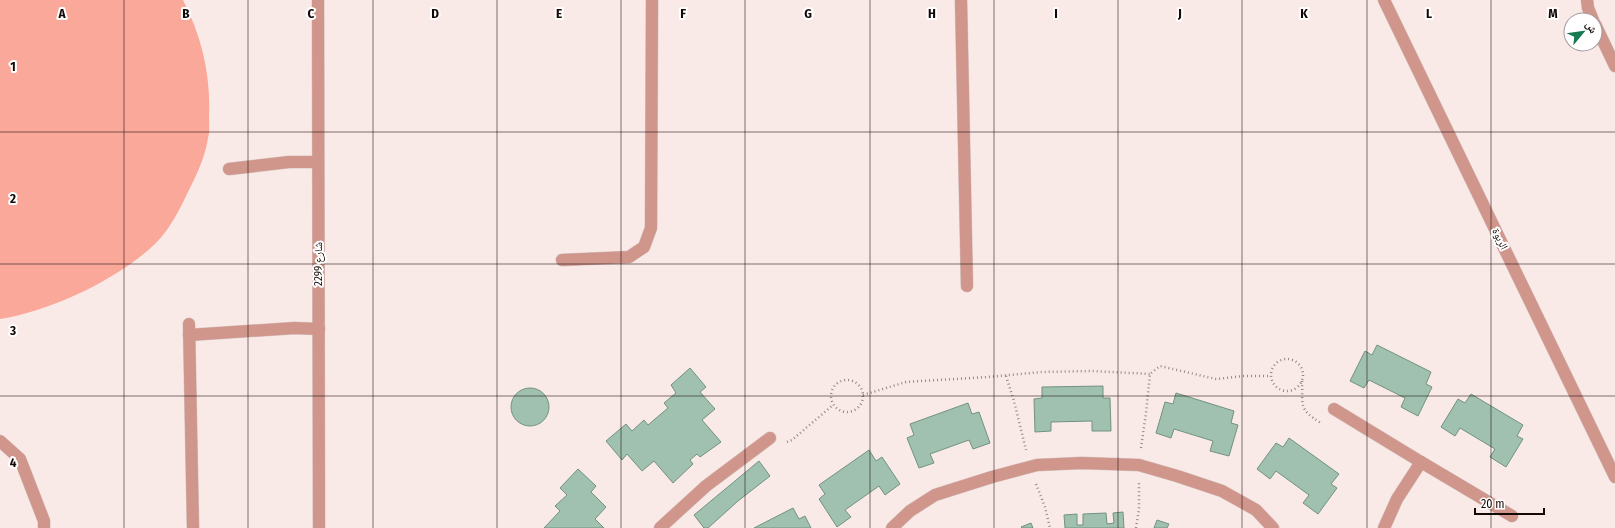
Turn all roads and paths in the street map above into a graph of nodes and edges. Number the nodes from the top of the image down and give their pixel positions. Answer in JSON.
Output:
{"nodes":[{"id":1,"x":318,"y":0,"type":"edge"},
{"id":2,"x":652,"y":0,"type":"edge"},
{"id":3,"x":961,"y":0,"type":"edge"},
{"id":4,"x":1384,"y":0,"type":"edge"},
{"id":5,"x":1587,"y":0,"type":"edge"},
{"id":6,"x":1590,"y":12,"type":"edge"},
{"id":7,"x":1603,"y":41,"type":"edge"},
{"id":8,"x":1615,"y":66,"type":"edge"},
{"id":9,"x":318,"y":162,"type":"junction"},
{"id":10,"x":228,"y":169,"type":"dead end"},
{"id":11,"x":562,"y":260,"type":"dead end"},
{"id":12,"x":967,"y":286,"type":"dead end"},
{"id":13,"x":318,"y":329,"type":"junction"},
{"id":14,"x":1150,"y":374,"type":"junction"},
{"id":15,"x":1006,"y":376,"type":"junction"},
{"id":16,"x":1271,"y":376,"type":"junction"},
{"id":17,"x":1302,"y":380,"type":"junction"},
{"id":18,"x":863,"y":395,"type":"junction"},
{"id":19,"x":833,"y":405,"type":"junction"},
{"id":20,"x":1334,"y":409,"type":"joint"},
{"id":21,"x":770,"y":438,"type":"joint"},
{"id":22,"x":0,"y":441,"type":"edge"},
{"id":23,"x":1421,"y":462,"type":"junction"},
{"id":24,"x":1139,"y":466,"type":"junction"},
{"id":25,"x":1030,"y":467,"type":"junction"},
{"id":26,"x":1615,"y":477,"type":"edge"},
{"id":27,"x":1512,"y":516,"type":"dead end"},
{"id":28,"x":44,"y":528,"type":"edge"},
{"id":29,"x":193,"y":528,"type":"edge"},
{"id":30,"x":319,"y":528,"type":"edge"},
{"id":31,"x":660,"y":528,"type":"edge"},
{"id":32,"x":892,"y":528,"type":"edge"},
{"id":33,"x":1050,"y":528,"type":"edge"},
{"id":34,"x":1136,"y":528,"type":"edge"},
{"id":35,"x":1273,"y":528,"type":"edge"},
{"id":36,"x":1384,"y":528,"type":"edge"}],
"edges":[{"from":1,"to":9,"type":"street","name":"شارع 2299"},
{"from":2,"to":11,"type":"street"},
{"from":3,"to":12,"type":"street"},
{"from":4,"to":26,"type":"street","name":"الربوة"},
{"from":5,"to":6,"type":"street"},
{"from":7,"to":8,"type":"street"},
{"from":9,"to":10,"type":"street"},
{"from":9,"to":13,"type":"street","name":"شارع 2299"},
{"from":13,"to":29,"type":"street"},
{"from":13,"to":30,"type":"street","name":"شارع 2299"},
{"from":14,"to":15,"type":"path"},
{"from":14,"to":16,"type":"path"},
{"from":14,"to":24,"type":"path"},
{"from":15,"to":18,"type":"path"},
{"from":15,"to":25,"type":"path"},
{"from":16,"to":17,"type":"path"},
{"from":16,"to":17,"type":"path"},
{"from":17,"to":20,"type":"path"},
{"from":18,"to":19,"type":"path"},
{"from":18,"to":19,"type":"path"},
{"from":19,"to":21,"type":"path"},
{"from":20,"to":23,"type":"street"},
{"from":21,"to":31,"type":"street"},
{"from":22,"to":28,"type":"street"},
{"from":23,"to":27,"type":"street"},
{"from":23,"to":36,"type":"street"},
{"from":24,"to":25,"type":"street"},
{"from":24,"to":34,"type":"path"},
{"from":24,"to":35,"type":"street"},
{"from":25,"to":32,"type":"street"},
{"from":25,"to":33,"type":"path"}]}
